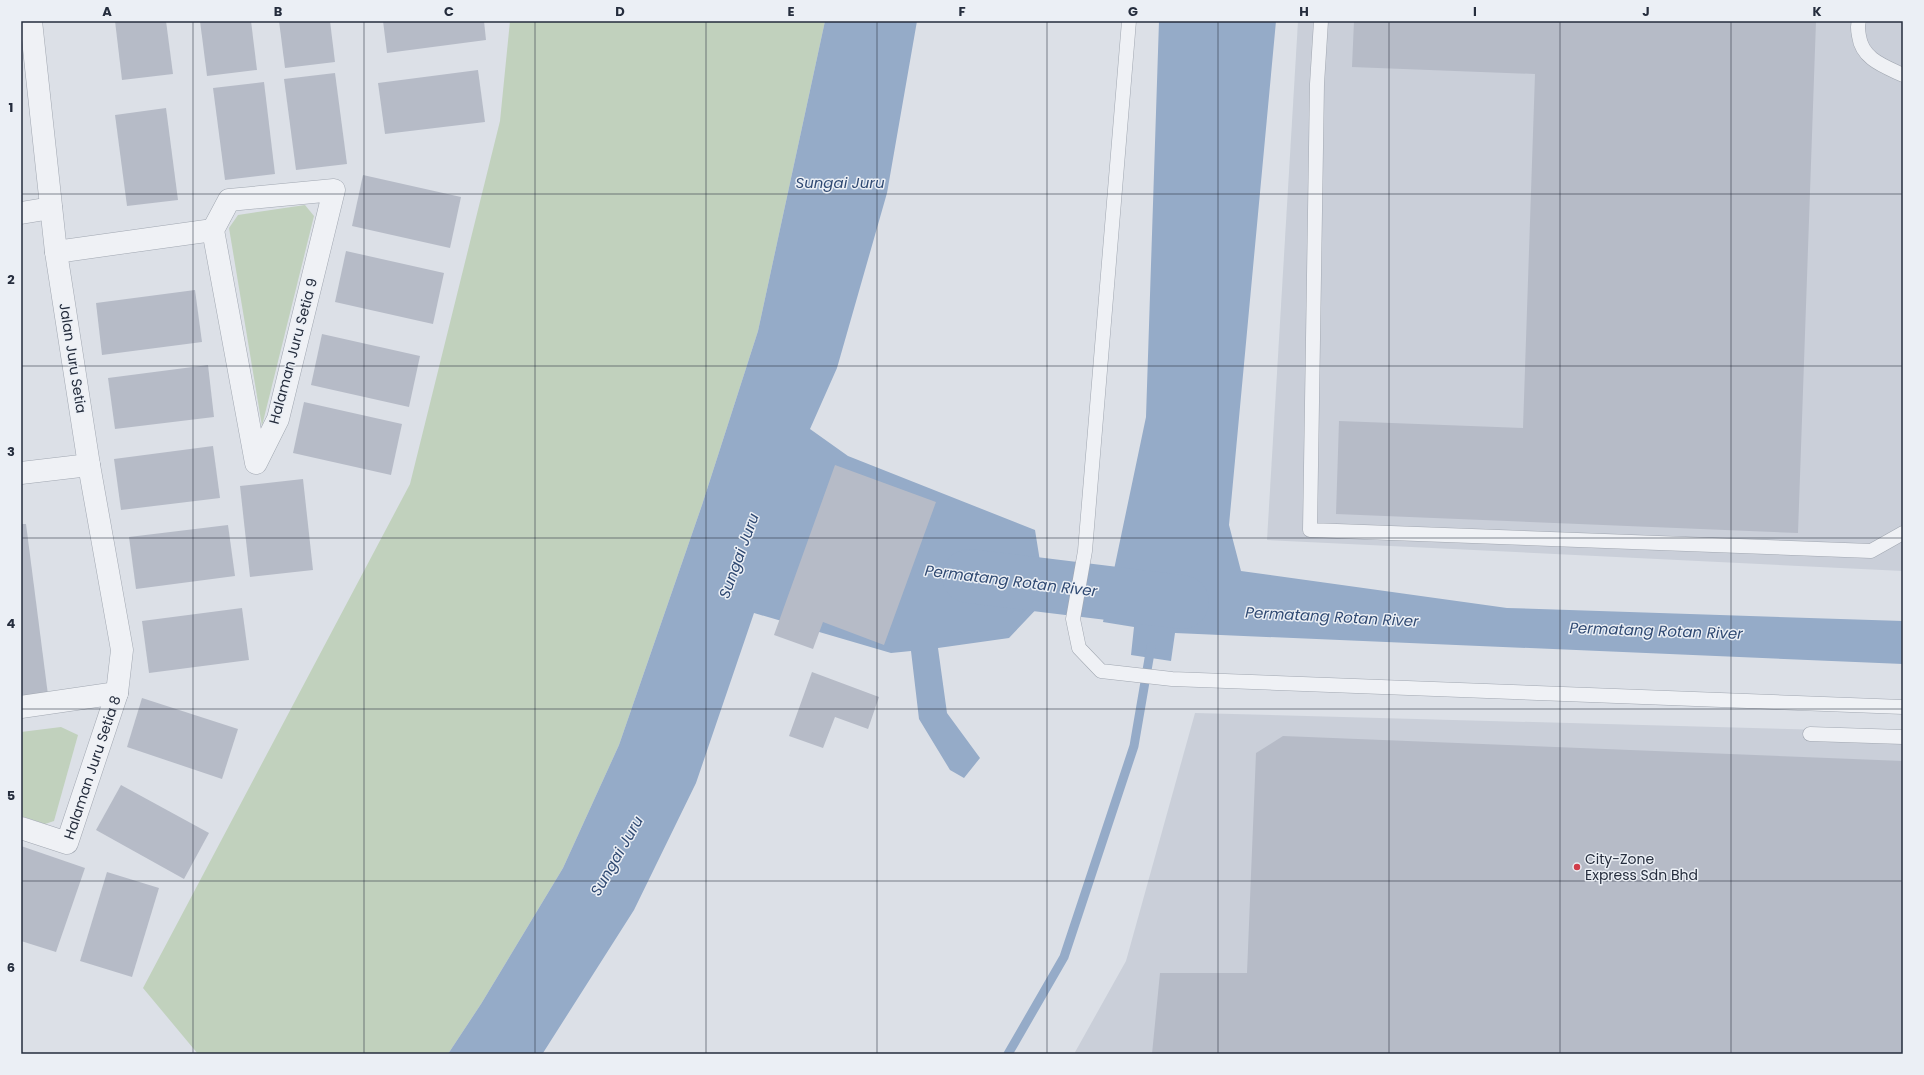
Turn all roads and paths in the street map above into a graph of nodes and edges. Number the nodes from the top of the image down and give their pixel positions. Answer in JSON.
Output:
{"nodes":[{"id":1,"x":31,"y":21,"type":"edge"},
{"id":2,"x":1129,"y":21,"type":"edge"},
{"id":3,"x":1321,"y":21,"type":"edge"},
{"id":4,"x":1859,"y":21,"type":"edge"},
{"id":5,"x":1903,"y":75,"type":"edge"},
{"id":6,"x":50,"y":208,"type":"junction"},
{"id":7,"x":21,"y":213,"type":"edge"},
{"id":8,"x":213,"y":230,"type":"junction"},
{"id":9,"x":56,"y":252,"type":"junction"},
{"id":10,"x":89,"y":465,"type":"junction"},
{"id":11,"x":21,"y":473,"type":"edge"},
{"id":12,"x":1903,"y":533,"type":"edge"},
{"id":13,"x":117,"y":693,"type":"junction"},
{"id":14,"x":21,"y":707,"type":"edge"},
{"id":15,"x":1903,"y":707,"type":"edge"},
{"id":16,"x":1810,"y":734,"type":"dead end"},
{"id":17,"x":1903,"y":737,"type":"edge"},
{"id":18,"x":21,"y":828,"type":"edge"}],
"edges":[{"from":1,"to":6,"type":"street","name":"Jalan Juru Setia"},
{"from":2,"to":15,"type":"lane"},
{"from":3,"to":12,"type":"lane"},
{"from":4,"to":5,"type":"lane"},
{"from":6,"to":7,"type":"street"},
{"from":6,"to":9,"type":"street","name":"Jalan Juru Setia"},
{"from":8,"to":8,"type":"street","name":"Halaman Juru Setia 9"},
{"from":8,"to":9,"type":"street"},
{"from":9,"to":10,"type":"street","name":"Jalan Juru Setia"},
{"from":10,"to":11,"type":"street"},
{"from":10,"to":13,"type":"street","name":"Jalan Juru Setia"},
{"from":13,"to":14,"type":"street","name":"Halaman Juru Setia 8"},
{"from":13,"to":18,"type":"street","name":"Halaman Juru Setia 8"},
{"from":16,"to":17,"type":"lane"}]}
